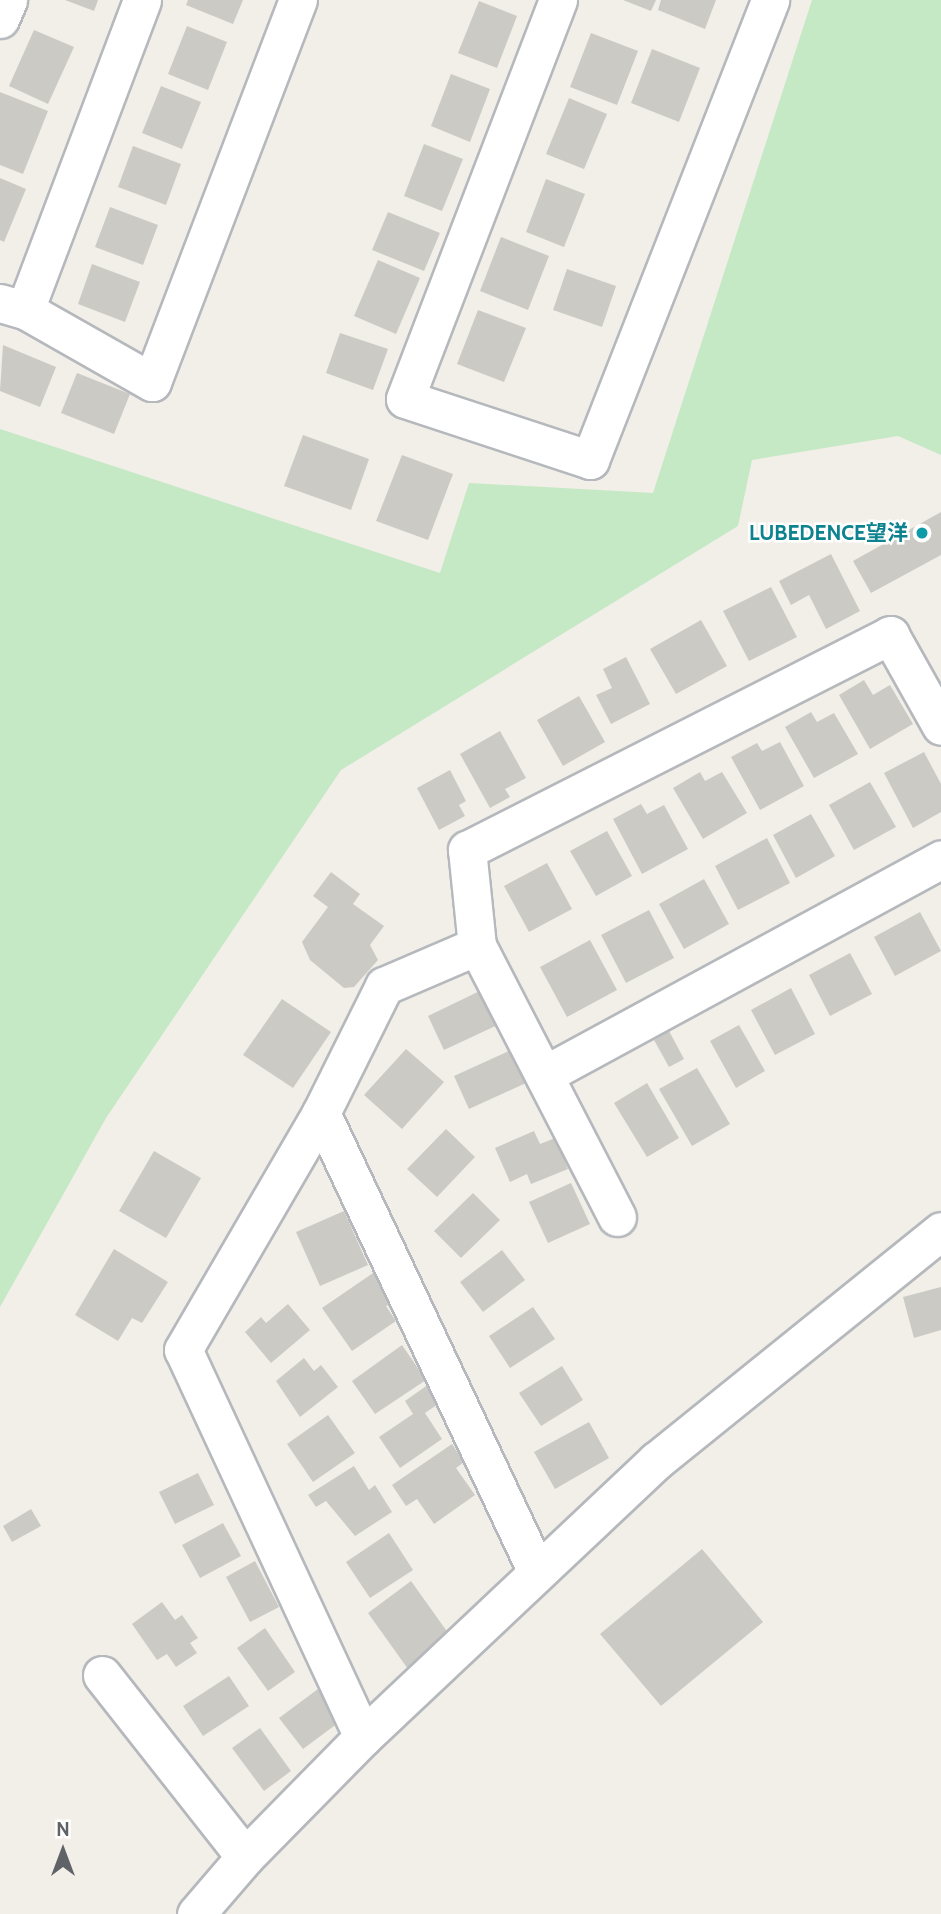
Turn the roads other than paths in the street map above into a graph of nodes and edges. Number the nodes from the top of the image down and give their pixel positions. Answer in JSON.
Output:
{"nodes":[{"id":1,"x":8,"y":0,"type":"edge"},
{"id":2,"x":142,"y":0,"type":"edge"},
{"id":3,"x":298,"y":0,"type":"edge"},
{"id":4,"x":558,"y":0,"type":"edge"},
{"id":5,"x":770,"y":0,"type":"edge"},
{"id":6,"x":0,"y":19,"type":"edge"},
{"id":7,"x":13,"y":307,"type":"edge"},
{"id":8,"x":941,"y":726,"type":"edge"},
{"id":9,"x":941,"y":859,"type":"edge"},
{"id":10,"x":477,"y":947,"type":"junction"},
{"id":11,"x":544,"y":1075,"type":"junction"},
{"id":12,"x":321,"y":1113,"type":"junction"},
{"id":13,"x":618,"y":1217,"type":"dead end"},
{"id":14,"x":941,"y":1231,"type":"edge"},
{"id":15,"x":537,"y":1572,"type":"junction"},
{"id":16,"x":102,"y":1675,"type":"dead end"},
{"id":17,"x":363,"y":1737,"type":"junction"},
{"id":18,"x":245,"y":1857,"type":"junction"},
{"id":19,"x":196,"y":1914,"type":"edge"}],
"edges":[{"from":1,"to":6,"type":"street"},
{"from":2,"to":7,"type":"street"},
{"from":3,"to":7,"type":"street"},
{"from":4,"to":5,"type":"street"},
{"from":8,"to":10,"type":"street"},
{"from":9,"to":11,"type":"street"},
{"from":10,"to":11,"type":"street"},
{"from":10,"to":12,"type":"street"},
{"from":11,"to":13,"type":"street"},
{"from":12,"to":15,"type":"street"},
{"from":12,"to":17,"type":"street"},
{"from":14,"to":15,"type":"street"},
{"from":15,"to":17,"type":"street"},
{"from":16,"to":18,"type":"street"},
{"from":17,"to":18,"type":"street"},
{"from":18,"to":19,"type":"street"}]}
